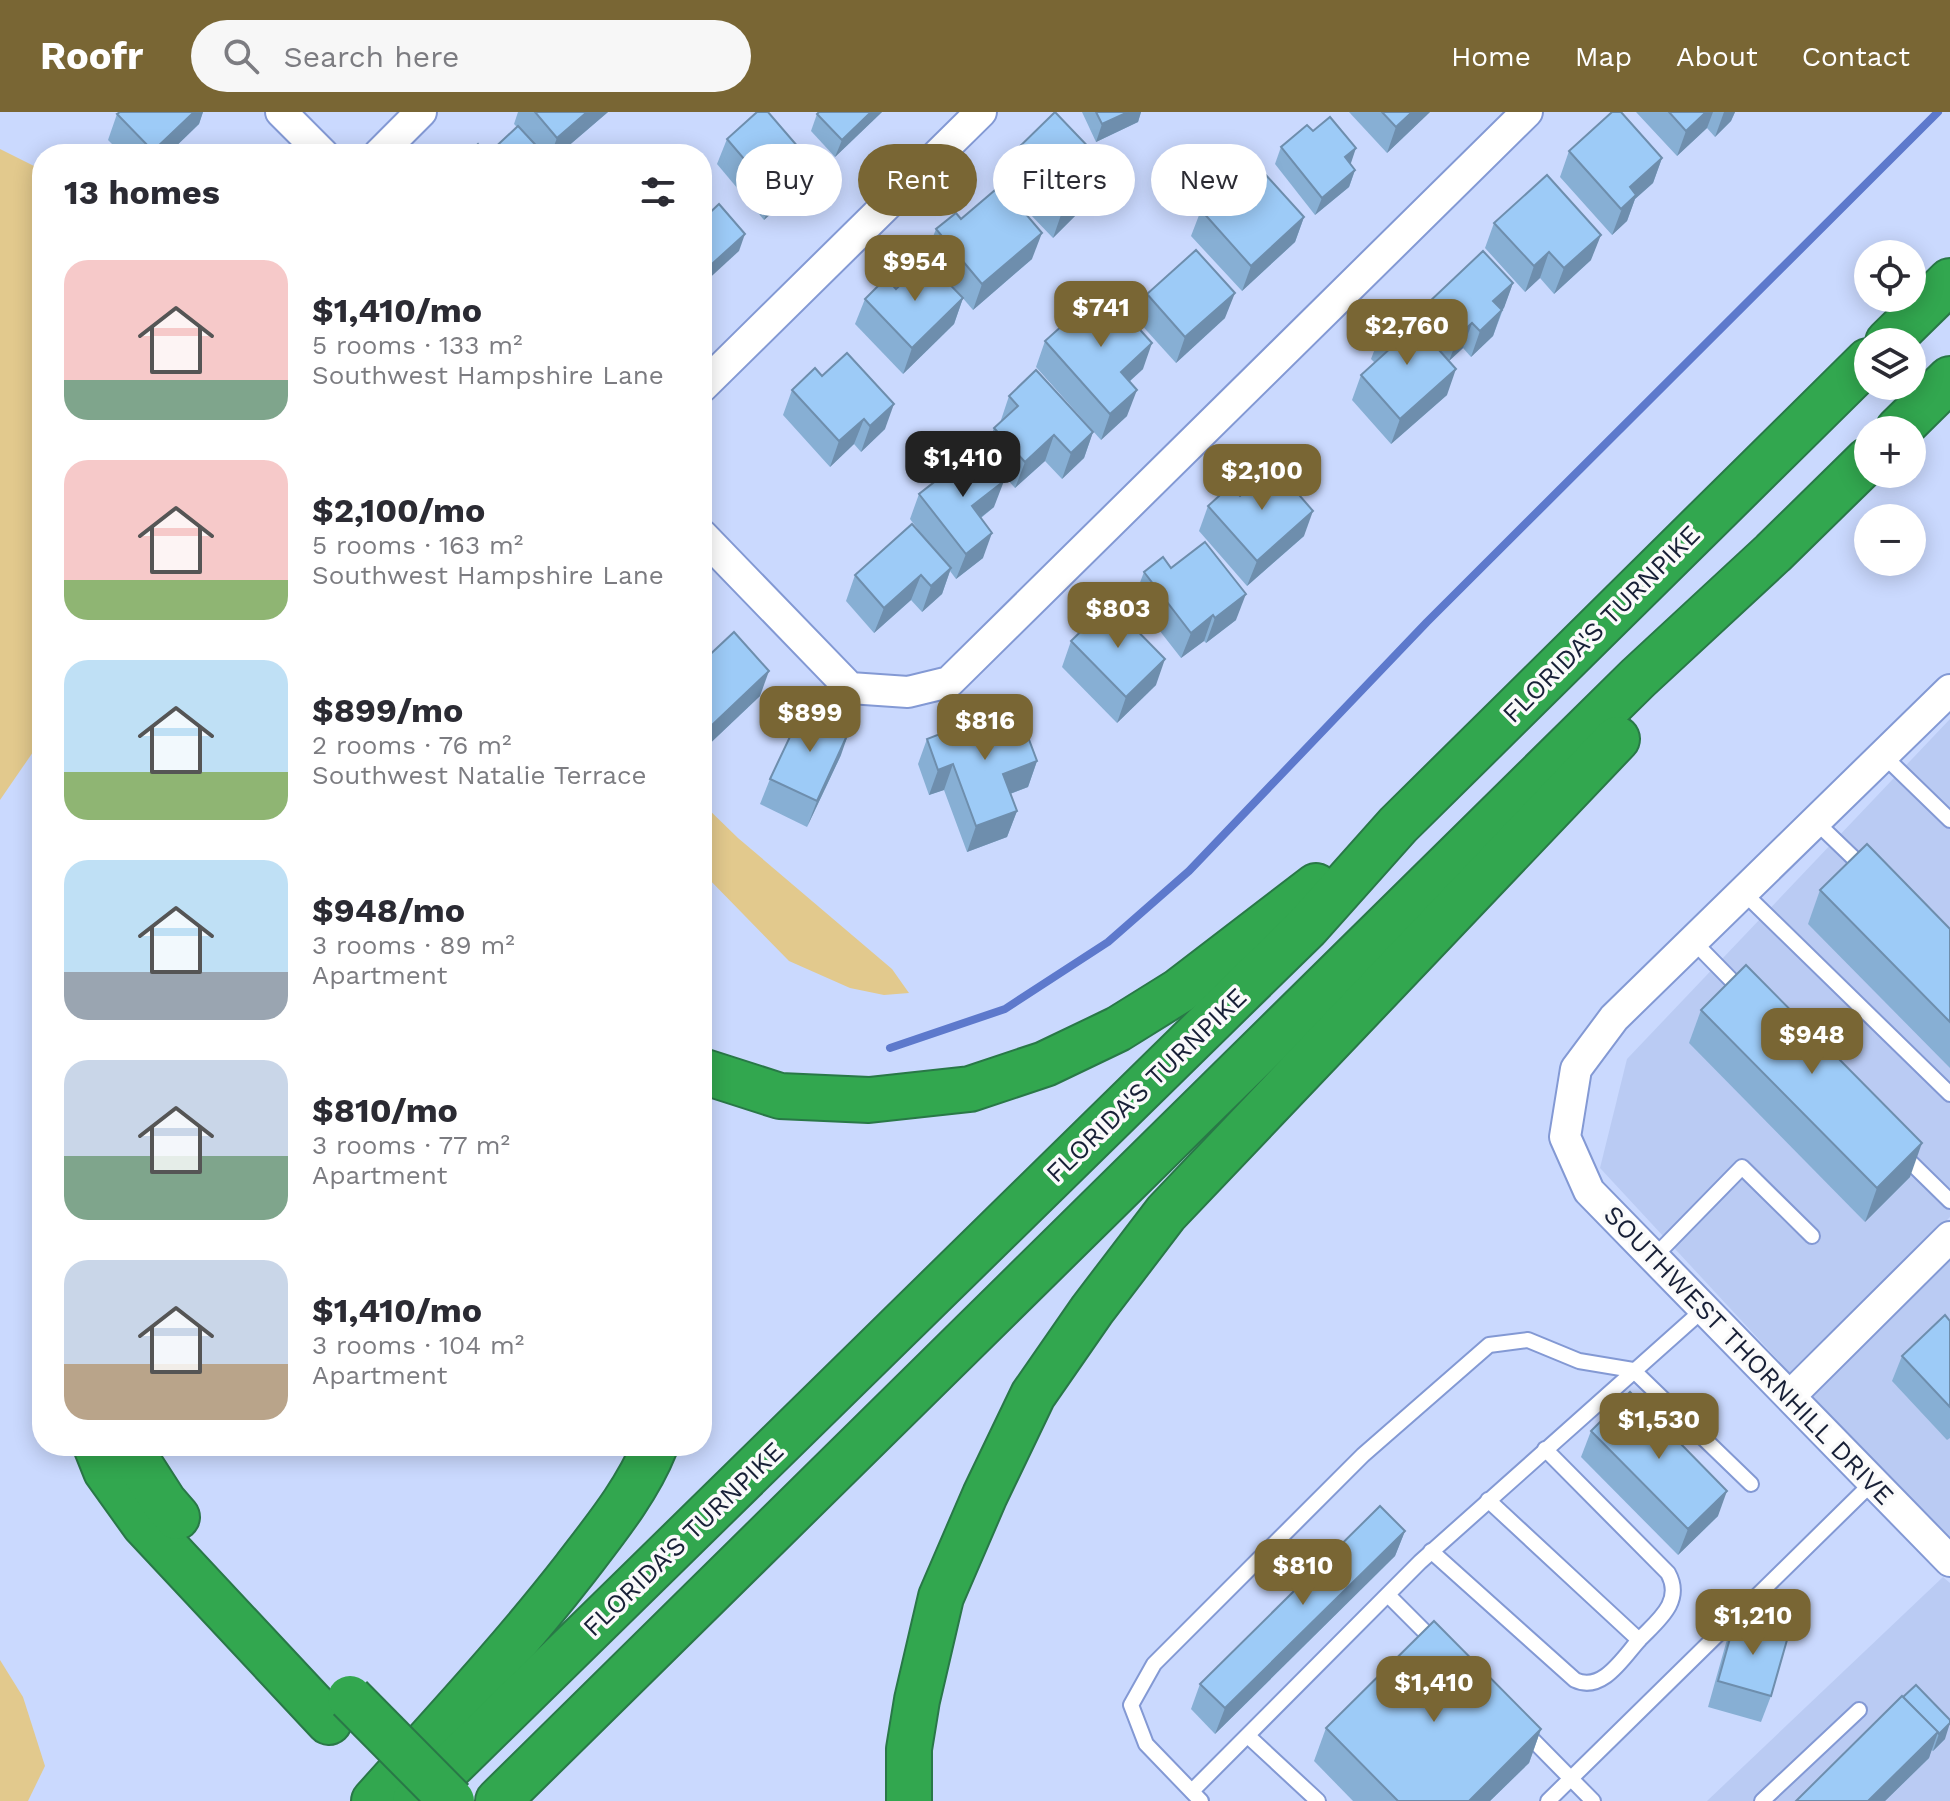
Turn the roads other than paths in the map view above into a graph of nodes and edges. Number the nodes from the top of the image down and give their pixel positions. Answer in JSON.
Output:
{"nodes":[{"id":1,"x":281,"y":112,"type":"edge"},
{"id":2,"x":421,"y":112,"type":"edge"},
{"id":3,"x":981,"y":112,"type":"edge"},
{"id":4,"x":1527,"y":112,"type":"edge"},
{"id":5,"x":313,"y":144,"type":"edge"},
{"id":6,"x":389,"y":144,"type":"edge"},
{"id":7,"x":1950,"y":281,"type":"edge"},
{"id":8,"x":1902,"y":328,"type":"edge"},
{"id":9,"x":1854,"y":375,"type":"edge"},
{"id":10,"x":712,"y":377,"type":"edge"},
{"id":11,"x":1950,"y":379,"type":"edge"},
{"id":12,"x":1912,"y":416,"type":"edge"},
{"id":13,"x":1854,"y":474,"type":"edge"},
{"id":14,"x":712,"y":545,"type":"edge"},
{"id":15,"x":1773,"y":553,"type":"junction"},
{"id":16,"x":1950,"y":690,"type":"edge"},
{"id":17,"x":1883,"y":755,"type":"junction"},
{"id":18,"x":1950,"y":820,"type":"edge"},
{"id":19,"x":1815,"y":821,"type":"junction"},
{"id":20,"x":1398,"y":825,"type":"junction"},
{"id":21,"x":1883,"y":887,"type":"edge"},
{"id":22,"x":1743,"y":892,"type":"junction"},
{"id":23,"x":1693,"y":941,"type":"junction"},
{"id":24,"x":1756,"y":1006,"type":"edge"},
{"id":25,"x":712,"y":1074,"type":"edge"},
{"id":26,"x":1950,"y":1094,"type":"edge"},
{"id":27,"x":1884,"y":1137,"type":"edge"},
{"id":28,"x":1950,"y":1201,"type":"edge"},
{"id":29,"x":1812,"y":1236,"type":"dead end"},
{"id":30,"x":1950,"y":1237,"type":"edge"},
{"id":31,"x":1654,"y":1257,"type":"junction"},
{"id":32,"x":1705,"y":1308,"type":"junction"},
{"id":33,"x":1633,"y":1370,"type":"junction"},
{"id":34,"x":1790,"y":1396,"type":"junction"},
{"id":35,"x":1545,"y":1449,"type":"junction"},
{"id":36,"x":100,"y":1456,"type":"edge"},
{"id":37,"x":134,"y":1456,"type":"edge"},
{"id":38,"x":651,"y":1456,"type":"edge"},
{"id":39,"x":1873,"y":1482,"type":"junction"},
{"id":40,"x":1751,"y":1484,"type":"dead end"},
{"id":41,"x":1488,"y":1500,"type":"junction"},
{"id":42,"x":1431,"y":1551,"type":"junction"},
{"id":43,"x":1950,"y":1561,"type":"edge"},
{"id":44,"x":1388,"y":1595,"type":"junction"},
{"id":45,"x":1639,"y":1640,"type":"junction"},
{"id":46,"x":1442,"y":1649,"type":"edge"},
{"id":47,"x":340,"y":1710,"type":"junction"},
{"id":48,"x":1859,"y":1710,"type":"dead end"},
{"id":49,"x":1517,"y":1724,"type":"edge"},
{"id":50,"x":1248,"y":1736,"type":"junction"},
{"id":51,"x":1571,"y":1778,"type":"junction"},
{"id":52,"x":1197,"y":1796,"type":"edge"},
{"id":53,"x":374,"y":1801,"type":"edge"},
{"id":54,"x":413,"y":1801,"type":"edge"},
{"id":55,"x":452,"y":1801,"type":"edge"},
{"id":56,"x":498,"y":1801,"type":"edge"},
{"id":57,"x":909,"y":1801,"type":"edge"},
{"id":58,"x":1318,"y":1801,"type":"edge"},
{"id":59,"x":1548,"y":1801,"type":"edge"},
{"id":60,"x":1593,"y":1801,"type":"edge"},
{"id":61,"x":1762,"y":1801,"type":"edge"}],
"edges":[{"from":1,"to":5,"type":"street"},
{"from":2,"to":6,"type":"street"},
{"from":3,"to":10,"type":"street"},
{"from":4,"to":14,"type":"street"},
{"from":7,"to":8,"type":"highway"},
{"from":9,"to":20,"type":"highway","name":"FLORIDA'S TURNPIKE"},
{"from":11,"to":12,"type":"highway"},
{"from":13,"to":15,"type":"highway","name":"FLORIDA'S TURNPIKE"},
{"from":15,"to":56,"type":"highway","name":"FLORIDA'S TURNPIKE"},
{"from":15,"to":57,"type":"highway"},
{"from":16,"to":17,"type":"street"},
{"from":17,"to":18,"type":"lane"},
{"from":17,"to":19,"type":"street"},
{"from":19,"to":21,"type":"lane"},
{"from":19,"to":22,"type":"street"},
{"from":20,"to":25,"type":"highway"},
{"from":20,"to":54,"type":"highway","name":"FLORIDA'S TURNPIKE"},
{"from":22,"to":23,"type":"street"},
{"from":22,"to":26,"type":"lane"},
{"from":23,"to":24,"type":"lane"},
{"from":23,"to":31,"type":"street","name":"SOUTHWEST THORNHILL DRIVE"},
{"from":27,"to":28,"type":"lane"},
{"from":29,"to":31,"type":"lane"},
{"from":30,"to":34,"type":"street"},
{"from":31,"to":32,"type":"street","name":"SOUTHWEST THORNHILL DRIVE"},
{"from":32,"to":33,"type":"lane"},
{"from":32,"to":34,"type":"street","name":"SOUTHWEST THORNHILL DRIVE"},
{"from":33,"to":35,"type":"lane"},
{"from":33,"to":40,"type":"lane"},
{"from":33,"to":52,"type":"lane"},
{"from":34,"to":39,"type":"street","name":"SOUTHWEST THORNHILL DRIVE"},
{"from":35,"to":41,"type":"lane"},
{"from":35,"to":45,"type":"lane"},
{"from":36,"to":47,"type":"highway"},
{"from":37,"to":47,"type":"highway"},
{"from":38,"to":53,"type":"highway"},
{"from":39,"to":43,"type":"street","name":"SOUTHWEST THORNHILL DRIVE"},
{"from":39,"to":51,"type":"lane"},
{"from":41,"to":42,"type":"lane"},
{"from":41,"to":45,"type":"lane"},
{"from":42,"to":44,"type":"lane"},
{"from":42,"to":45,"type":"lane"},
{"from":44,"to":46,"type":"lane"},
{"from":44,"to":50,"type":"lane"},
{"from":47,"to":54,"type":"highway"},
{"from":47,"to":55,"type":"highway","bridge":true},
{"from":48,"to":61,"type":"lane"},
{"from":49,"to":51,"type":"lane"},
{"from":50,"to":52,"type":"lane"},
{"from":50,"to":58,"type":"lane"},
{"from":51,"to":59,"type":"lane"},
{"from":51,"to":60,"type":"lane"}]}
